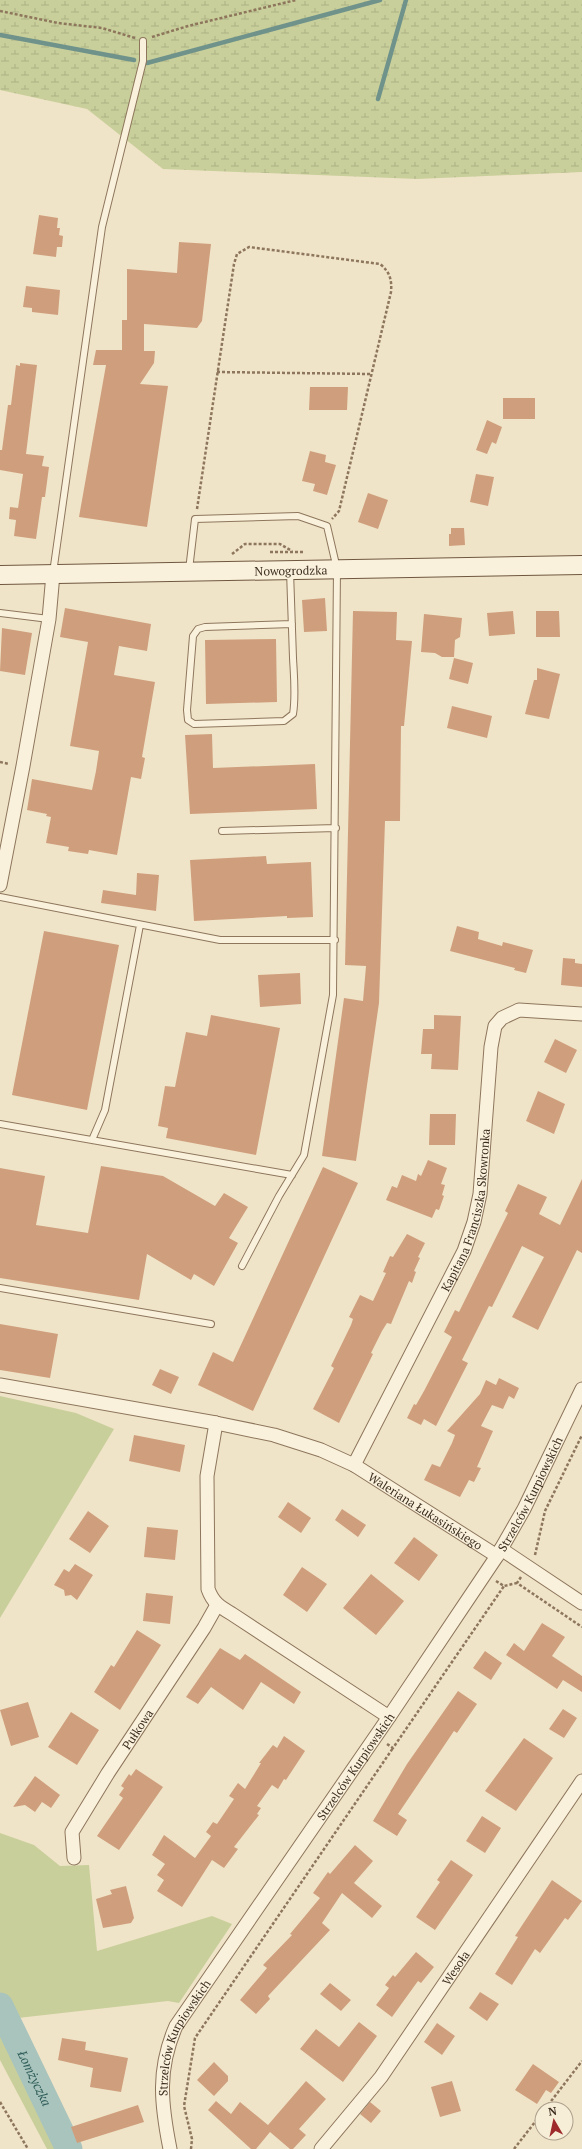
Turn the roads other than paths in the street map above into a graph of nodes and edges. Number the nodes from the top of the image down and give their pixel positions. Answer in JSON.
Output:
{"nodes":[{"id":1,"x":143,"y":41,"type":"road end"},
{"id":2,"x":582,"y":565,"type":"edge"},
{"id":3,"x":338,"y":569,"type":"junction"},
{"id":4,"x":290,"y":570,"type":"junction"},
{"id":5,"x":189,"y":572,"type":"junction"},
{"id":6,"x":53,"y":574,"type":"junction"},
{"id":7,"x":0,"y":575,"type":"edge"},
{"id":8,"x":0,"y":613,"type":"edge"},
{"id":9,"x":48,"y":619,"type":"junction"},
{"id":10,"x":292,"y":624,"type":"junction"},
{"id":11,"x":336,"y":828,"type":"junction"},
{"id":12,"x":222,"y":831,"type":"dead end"},
{"id":13,"x":1,"y":880,"type":"edge"},
{"id":14,"x":0,"y":897,"type":"edge"},
{"id":15,"x":140,"y":925,"type":"junction"},
{"id":16,"x":335,"y":940,"type":"junction"},
{"id":17,"x":582,"y":1014,"type":"edge"},
{"id":18,"x":0,"y":1124,"type":"edge"},
{"id":19,"x":92,"y":1140,"type":"junction"},
{"id":20,"x":292,"y":1175,"type":"junction"},
{"id":21,"x":242,"y":1266,"type":"dead end"},
{"id":22,"x":0,"y":1288,"type":"edge"},
{"id":23,"x":211,"y":1324,"type":"dead end"},
{"id":24,"x":0,"y":1385,"type":"edge"},
{"id":25,"x":582,"y":1388,"type":"edge"},
{"id":26,"x":216,"y":1423,"type":"junction"},
{"id":27,"x":354,"y":1465,"type":"junction"},
{"id":28,"x":499,"y":1553,"type":"junction"},
{"id":29,"x":582,"y":1603,"type":"edge"},
{"id":30,"x":217,"y":1605,"type":"junction"},
{"id":31,"x":389,"y":1718,"type":"junction"},
{"id":32,"x":582,"y":1781,"type":"edge"},
{"id":33,"x":74,"y":1858,"type":"dead end"},
{"id":34,"x":170,"y":2149,"type":"edge"},
{"id":35,"x":321,"y":2149,"type":"edge"}],
"edges":[{"from":1,"to":6,"type":"lane"},
{"from":2,"to":3,"type":"main road","name":"Nowogrodzka"},
{"from":3,"to":4,"type":"main road","name":"Nowogrodzka"},
{"from":3,"to":5,"type":"lane"},
{"from":3,"to":11,"type":"lane"},
{"from":4,"to":5,"type":"main road","name":"Nowogrodzka"},
{"from":4,"to":10,"type":"lane"},
{"from":5,"to":6,"type":"main road","name":"Nowogrodzka"},
{"from":6,"to":7,"type":"main road","name":"Nowogrodzka"},
{"from":6,"to":9,"type":"street"},
{"from":8,"to":9,"type":"lane"},
{"from":9,"to":13,"type":"street"},
{"from":10,"to":10,"type":"lane"},
{"from":11,"to":12,"type":"lane"},
{"from":11,"to":16,"type":"lane"},
{"from":14,"to":15,"type":"lane"},
{"from":15,"to":16,"type":"lane"},
{"from":15,"to":19,"type":"lane"},
{"from":16,"to":20,"type":"lane"},
{"from":17,"to":27,"type":"street","name":"Kapitana Franciszka Skowronka"},
{"from":18,"to":19,"type":"lane"},
{"from":19,"to":20,"type":"lane"},
{"from":20,"to":21,"type":"lane"},
{"from":22,"to":23,"type":"lane"},
{"from":24,"to":26,"type":"street","name":"Waleriana Łukasińskiego"},
{"from":25,"to":28,"type":"street","name":"Strzelców Kurpiowskich"},
{"from":26,"to":27,"type":"street","name":"Waleriana Łukasińskiego"},
{"from":26,"to":30,"type":"street"},
{"from":27,"to":28,"type":"street","name":"Waleriana Łukasińskiego"},
{"from":28,"to":29,"type":"street","name":"Waleriana Łukasińskiego"},
{"from":28,"to":31,"type":"street","name":"Strzelców Kurpiowskich"},
{"from":30,"to":31,"type":"street"},
{"from":30,"to":33,"type":"street","name":"Pułkowa"},
{"from":31,"to":34,"type":"street","name":"Strzelców Kurpiowskich"},
{"from":32,"to":35,"type":"street","name":"Wesoła"}]}
